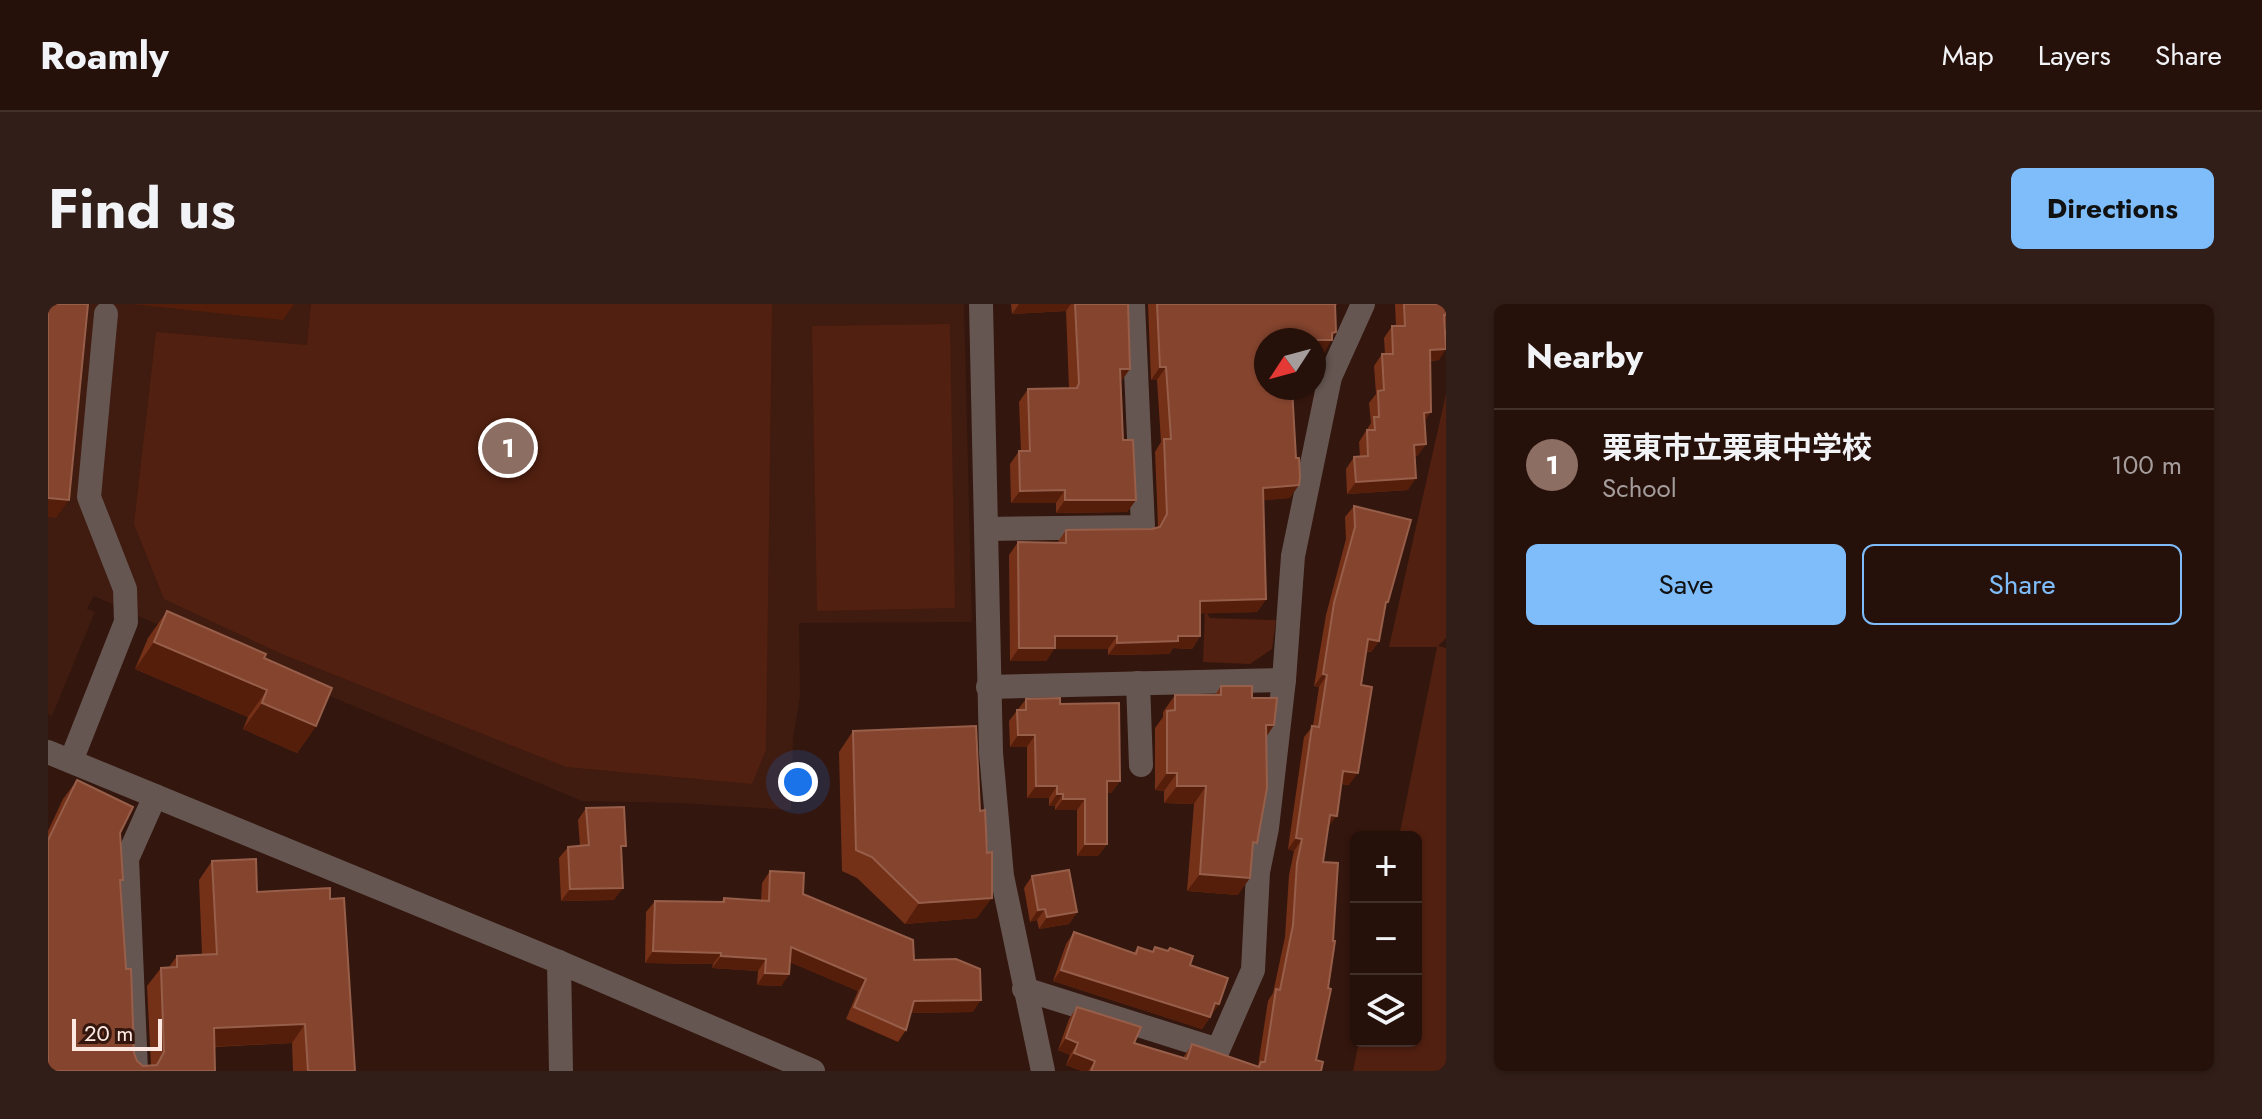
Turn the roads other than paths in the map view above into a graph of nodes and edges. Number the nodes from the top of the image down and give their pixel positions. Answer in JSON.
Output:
{"nodes":[{"id":1,"x":981,"y":304,"type":"edge"},
{"id":2,"x":1133,"y":304,"type":"edge"},
{"id":3,"x":1363,"y":304,"type":"edge"},
{"id":4,"x":106,"y":314,"type":"dead end"},
{"id":5,"x":986,"y":529,"type":"junction"},
{"id":6,"x":1284,"y":680,"type":"junction"},
{"id":7,"x":1138,"y":683,"type":"junction"},
{"id":8,"x":988,"y":687,"type":"junction"},
{"id":9,"x":59,"y":756,"type":"edge"},
{"id":10,"x":1141,"y":765,"type":"dead end"},
{"id":11,"x":155,"y":796,"type":"junction"},
{"id":12,"x":559,"y":962,"type":"junction"},
{"id":13,"x":1024,"y":989,"type":"junction"},
{"id":14,"x":136,"y":1071,"type":"edge"},
{"id":15,"x":561,"y":1071,"type":"edge"},
{"id":16,"x":813,"y":1071,"type":"edge"},
{"id":17,"x":1043,"y":1071,"type":"edge"}],
"edges":[{"from":1,"to":5,"type":"street"},
{"from":2,"to":5,"type":"street"},
{"from":3,"to":6,"type":"street"},
{"from":4,"to":9,"type":"street"},
{"from":5,"to":8,"type":"street"},
{"from":6,"to":7,"type":"street"},
{"from":6,"to":13,"type":"street"},
{"from":7,"to":8,"type":"street"},
{"from":7,"to":10,"type":"street"},
{"from":8,"to":13,"type":"street"},
{"from":9,"to":11,"type":"street"},
{"from":11,"to":12,"type":"street"},
{"from":11,"to":14,"type":"street"},
{"from":12,"to":15,"type":"street"},
{"from":12,"to":16,"type":"street"},
{"from":13,"to":17,"type":"street"}]}
